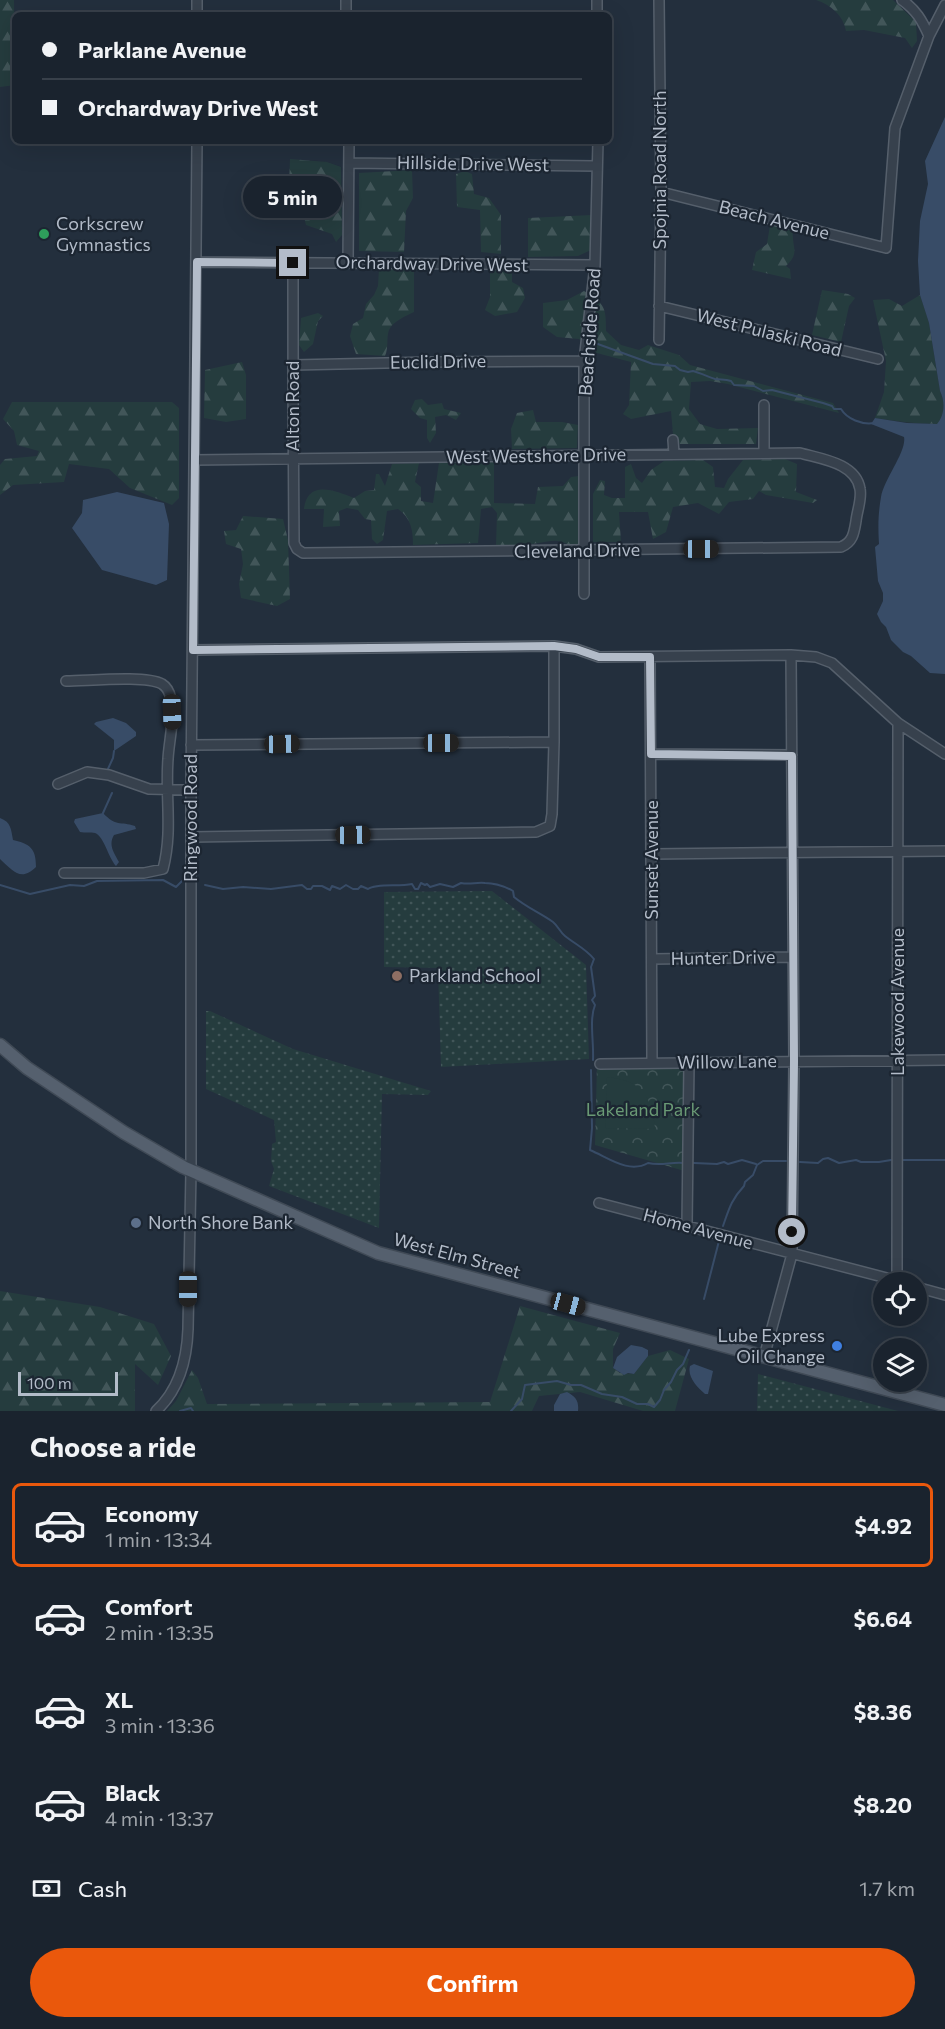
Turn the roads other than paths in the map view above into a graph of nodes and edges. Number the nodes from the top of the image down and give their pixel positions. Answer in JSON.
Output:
{"nodes":[{"id":1,"x":659,"y":0,"type":"edge"},
{"id":2,"x":902,"y":0,"type":"edge"},
{"id":3,"x":945,"y":5,"type":"edge"},
{"id":4,"x":929,"y":36,"type":"junction"},
{"id":5,"x":197,"y":144,"type":"edge"},
{"id":6,"x":349,"y":144,"type":"edge"},
{"id":7,"x":598,"y":144,"type":"edge"},
{"id":8,"x":349,"y":163,"type":"junction"},
{"id":9,"x":597,"y":166,"type":"junction"},
{"id":10,"x":661,"y":192,"type":"junction"},
{"id":11,"x":197,"y":262,"type":"junction"},
{"id":12,"x":293,"y":263,"type":"junction"},
{"id":13,"x":348,"y":263,"type":"junction"},
{"id":14,"x":595,"y":265,"type":"junction"},
{"id":15,"x":659,"y":306,"type":"junction"},
{"id":16,"x":659,"y":340,"type":"dead end"},
{"id":17,"x":878,"y":359,"type":"dead end"},
{"id":18,"x":584,"y":361,"type":"junction"},
{"id":19,"x":293,"y":365,"type":"junction"},
{"id":20,"x":764,"y":405,"type":"dead end"},
{"id":21,"x":674,"y":440,"type":"dead end"},
{"id":22,"x":764,"y":453,"type":"junction"},
{"id":23,"x":674,"y":454,"type":"junction"},
{"id":24,"x":585,"y":455,"type":"junction"},
{"id":25,"x":293,"y":459,"type":"junction"},
{"id":26,"x":194,"y":460,"type":"junction"},
{"id":27,"x":853,"y":537,"type":"joint"},
{"id":28,"x":297,"y":549,"type":"joint"},
{"id":29,"x":585,"y":550,"type":"junction"},
{"id":30,"x":584,"y":594,"type":"dead end"},
{"id":31,"x":554,"y":646,"type":"junction"},
{"id":32,"x":193,"y":650,"type":"junction"},
{"id":33,"x":791,"y":655,"type":"junction"},
{"id":34,"x":650,"y":657,"type":"junction"},
{"id":35,"x":66,"y":681,"type":"dead end"},
{"id":36,"x":898,"y":723,"type":"junction"},
{"id":37,"x":554,"y":742,"type":"junction"},
{"id":38,"x":191,"y":745,"type":"junction"},
{"id":39,"x":651,"y":754,"type":"junction"},
{"id":40,"x":945,"y":754,"type":"edge"},
{"id":41,"x":792,"y":756,"type":"junction"},
{"id":42,"x":58,"y":784,"type":"dead end"},
{"id":43,"x":168,"y":789,"type":"junction"},
{"id":44,"x":191,"y":790,"type":"junction"},
{"id":45,"x":192,"y":837,"type":"junction"},
{"id":46,"x":896,"y":851,"type":"junction"},
{"id":47,"x":945,"y":851,"type":"edge"},
{"id":48,"x":652,"y":854,"type":"junction"},
{"id":49,"x":794,"y":854,"type":"junction"},
{"id":50,"x":64,"y":873,"type":"dead end"},
{"id":51,"x":793,"y":957,"type":"junction"},
{"id":52,"x":652,"y":959,"type":"junction"},
{"id":53,"x":0,"y":1045,"type":"edge"},
{"id":54,"x":898,"y":1060,"type":"junction"},
{"id":55,"x":945,"y":1060,"type":"edge"},
{"id":56,"x":794,"y":1061,"type":"junction"},
{"id":57,"x":652,"y":1063,"type":"junction"},
{"id":58,"x":689,"y":1063,"type":"junction"},
{"id":59,"x":600,"y":1064,"type":"dead end"},
{"id":60,"x":191,"y":1171,"type":"junction"},
{"id":61,"x":599,"y":1203,"type":"dead end"},
{"id":62,"x":687,"y":1225,"type":"junction"},
{"id":63,"x":792,"y":1254,"type":"junction"},
{"id":64,"x":899,"y":1272,"type":"edge"},
{"id":65,"x":873,"y":1275,"type":"edge"},
{"id":66,"x":927,"y":1290,"type":"edge"},
{"id":67,"x":945,"y":1295,"type":"edge"},
{"id":68,"x":764,"y":1357,"type":"junction"},
{"id":69,"x":942,"y":1406,"type":"edge"},
{"id":70,"x":156,"y":1411,"type":"edge"}],
"edges":[{"from":1,"to":10,"type":"street","name":"Spojnia Road North"},
{"from":2,"to":4,"type":"street"},
{"from":3,"to":4,"type":"street"},
{"from":4,"to":10,"type":"street","name":"Beach Avenue"},
{"from":5,"to":11,"type":"street","name":"Ringwood Road"},
{"from":6,"to":8,"type":"street"},
{"from":7,"to":9,"type":"street","name":"Beachside Road"},
{"from":8,"to":9,"type":"street","name":"Hillside Drive West"},
{"from":8,"to":13,"type":"street"},
{"from":9,"to":14,"type":"street","name":"Beachside Road"},
{"from":10,"to":15,"type":"street","name":"Spojnia Road North"},
{"from":11,"to":12,"type":"street","name":"Orchardway Drive West"},
{"from":11,"to":26,"type":"street","name":"Ringwood Road"},
{"from":12,"to":13,"type":"street","name":"Orchardway Drive West"},
{"from":12,"to":19,"type":"street","name":"Alton Road"},
{"from":13,"to":14,"type":"street","name":"Orchardway Drive West"},
{"from":14,"to":18,"type":"street","name":"Beachside Road"},
{"from":15,"to":16,"type":"street","name":"Spojnia Road North"},
{"from":15,"to":17,"type":"street","name":"West Pulaski Road"},
{"from":18,"to":19,"type":"street","name":"Euclid Drive"},
{"from":18,"to":24,"type":"street","name":"Beachside Road"},
{"from":19,"to":25,"type":"street","name":"Alton Road"},
{"from":20,"to":22,"type":"street"},
{"from":21,"to":23,"type":"street"},
{"from":22,"to":23,"type":"street","name":"West Westshore Drive"},
{"from":22,"to":27,"type":"street","name":"West Westshore Drive"},
{"from":23,"to":24,"type":"street","name":"West Westshore Drive"},
{"from":24,"to":25,"type":"street","name":"West Westshore Drive"},
{"from":24,"to":29,"type":"street","name":"Beachside Road"},
{"from":25,"to":26,"type":"street","name":"West Westshore Drive"},
{"from":25,"to":28,"type":"street","name":"Alton Road"},
{"from":26,"to":32,"type":"street","name":"Ringwood Road"},
{"from":27,"to":29,"type":"street","name":"Cleveland Drive"},
{"from":28,"to":29,"type":"street","name":"Cleveland Drive"},
{"from":29,"to":30,"type":"street","name":"Beachside Road"},
{"from":31,"to":32,"type":"street"},
{"from":31,"to":34,"type":"street"},
{"from":31,"to":37,"type":"street"},
{"from":32,"to":38,"type":"street","name":"Ringwood Road"},
{"from":33,"to":34,"type":"street"},
{"from":33,"to":36,"type":"street"},
{"from":33,"to":41,"type":"street"},
{"from":34,"to":39,"type":"street","name":"Sunset Avenue"},
{"from":35,"to":43,"type":"street"},
{"from":36,"to":40,"type":"street"},
{"from":36,"to":46,"type":"street","name":"Lakewood Avenue"},
{"from":37,"to":38,"type":"street"},
{"from":37,"to":45,"type":"street"},
{"from":38,"to":44,"type":"street","name":"Ringwood Road"},
{"from":39,"to":41,"type":"street"},
{"from":39,"to":48,"type":"street","name":"Sunset Avenue"},
{"from":41,"to":49,"type":"street"},
{"from":42,"to":43,"type":"street"},
{"from":43,"to":44,"type":"street"},
{"from":43,"to":50,"type":"street"},
{"from":44,"to":45,"type":"street","name":"Ringwood Road"},
{"from":45,"to":60,"type":"street","name":"Ringwood Road"},
{"from":46,"to":47,"type":"street"},
{"from":46,"to":49,"type":"street"},
{"from":46,"to":54,"type":"street","name":"Lakewood Avenue"},
{"from":48,"to":49,"type":"street"},
{"from":48,"to":52,"type":"street","name":"Sunset Avenue"},
{"from":49,"to":51,"type":"street"},
{"from":51,"to":52,"type":"street","name":"Hunter Drive"},
{"from":51,"to":56,"type":"street"},
{"from":52,"to":57,"type":"street","name":"Sunset Avenue"},
{"from":53,"to":60,"type":"main road","name":"West Elm Street"},
{"from":54,"to":55,"type":"street","name":"Willow Lane"},
{"from":54,"to":56,"type":"street","name":"Willow Lane"},
{"from":54,"to":64,"type":"street","name":"Lakewood Avenue"},
{"from":56,"to":58,"type":"street","name":"Willow Lane"},
{"from":56,"to":63,"type":"street"},
{"from":57,"to":58,"type":"street","name":"Willow Lane"},
{"from":57,"to":59,"type":"street","name":"Willow Lane"},
{"from":58,"to":62,"type":"street"},
{"from":60,"to":68,"type":"main road","name":"West Elm Street"},
{"from":60,"to":70,"type":"street","name":"Ringwood Road"},
{"from":61,"to":62,"type":"street","name":"Home Avenue"},
{"from":62,"to":63,"type":"street","name":"Home Avenue"},
{"from":63,"to":65,"type":"street","name":"Home Avenue"},
{"from":63,"to":68,"type":"street"},
{"from":66,"to":67,"type":"street"},
{"from":68,"to":69,"type":"main road","name":"West Elm Street"}]}
